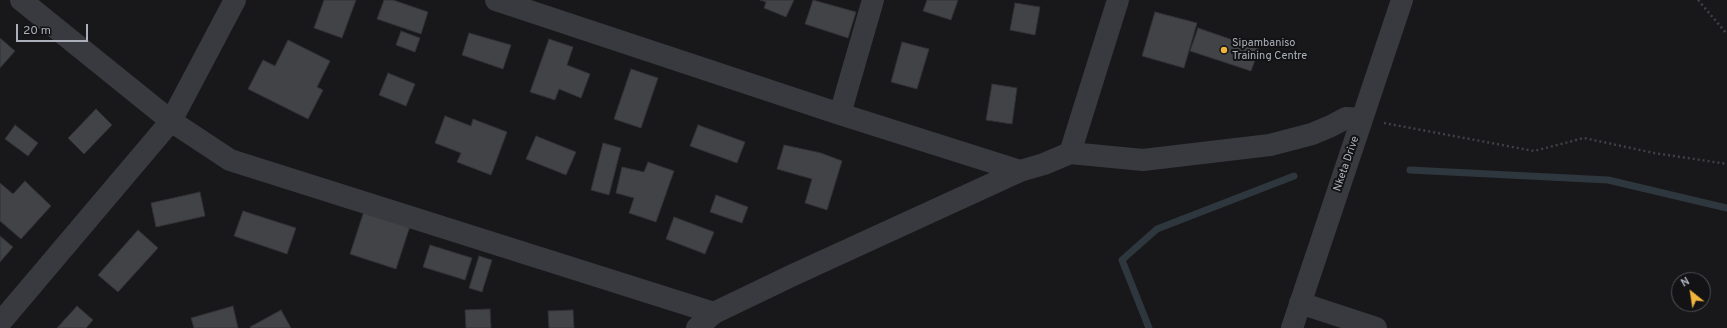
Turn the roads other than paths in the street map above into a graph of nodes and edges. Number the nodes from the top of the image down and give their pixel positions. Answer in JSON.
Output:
{"nodes":[{"id":1,"x":21,"y":0,"type":"edge"},
{"id":2,"x":235,"y":0,"type":"edge"},
{"id":3,"x":496,"y":0,"type":"edge"},
{"id":4,"x":873,"y":0,"type":"edge"},
{"id":5,"x":1118,"y":0,"type":"edge"},
{"id":6,"x":1402,"y":0,"type":"edge"},
{"id":7,"x":840,"y":114,"type":"junction"},
{"id":8,"x":1362,"y":119,"type":"junction"},
{"id":9,"x":171,"y":121,"type":"junction"},
{"id":10,"x":1070,"y":153,"type":"junction"},
{"id":11,"x":1020,"y":171,"type":"junction"},
{"id":12,"x":1300,"y":303,"type":"junction"},
{"id":13,"x":714,"y":313,"type":"junction"},
{"id":14,"x":0,"y":323,"type":"edge"},
{"id":15,"x":697,"y":328,"type":"edge"},
{"id":16,"x":1292,"y":328,"type":"edge"},
{"id":17,"x":1376,"y":328,"type":"edge"}],
"edges":[{"from":1,"to":9,"type":"street"},
{"from":2,"to":9,"type":"street"},
{"from":3,"to":7,"type":"street"},
{"from":4,"to":7,"type":"street"},
{"from":5,"to":10,"type":"street"},
{"from":6,"to":8,"type":"street","name":"Nketa Drive"},
{"from":7,"to":11,"type":"street"},
{"from":8,"to":10,"type":"street"},
{"from":8,"to":12,"type":"street","name":"Nketa Drive"},
{"from":9,"to":13,"type":"street"},
{"from":9,"to":14,"type":"street"},
{"from":10,"to":11,"type":"street"},
{"from":11,"to":13,"type":"street"},
{"from":12,"to":16,"type":"street","name":"Nketa Drive"},
{"from":12,"to":17,"type":"street"},
{"from":13,"to":15,"type":"street"}]}
